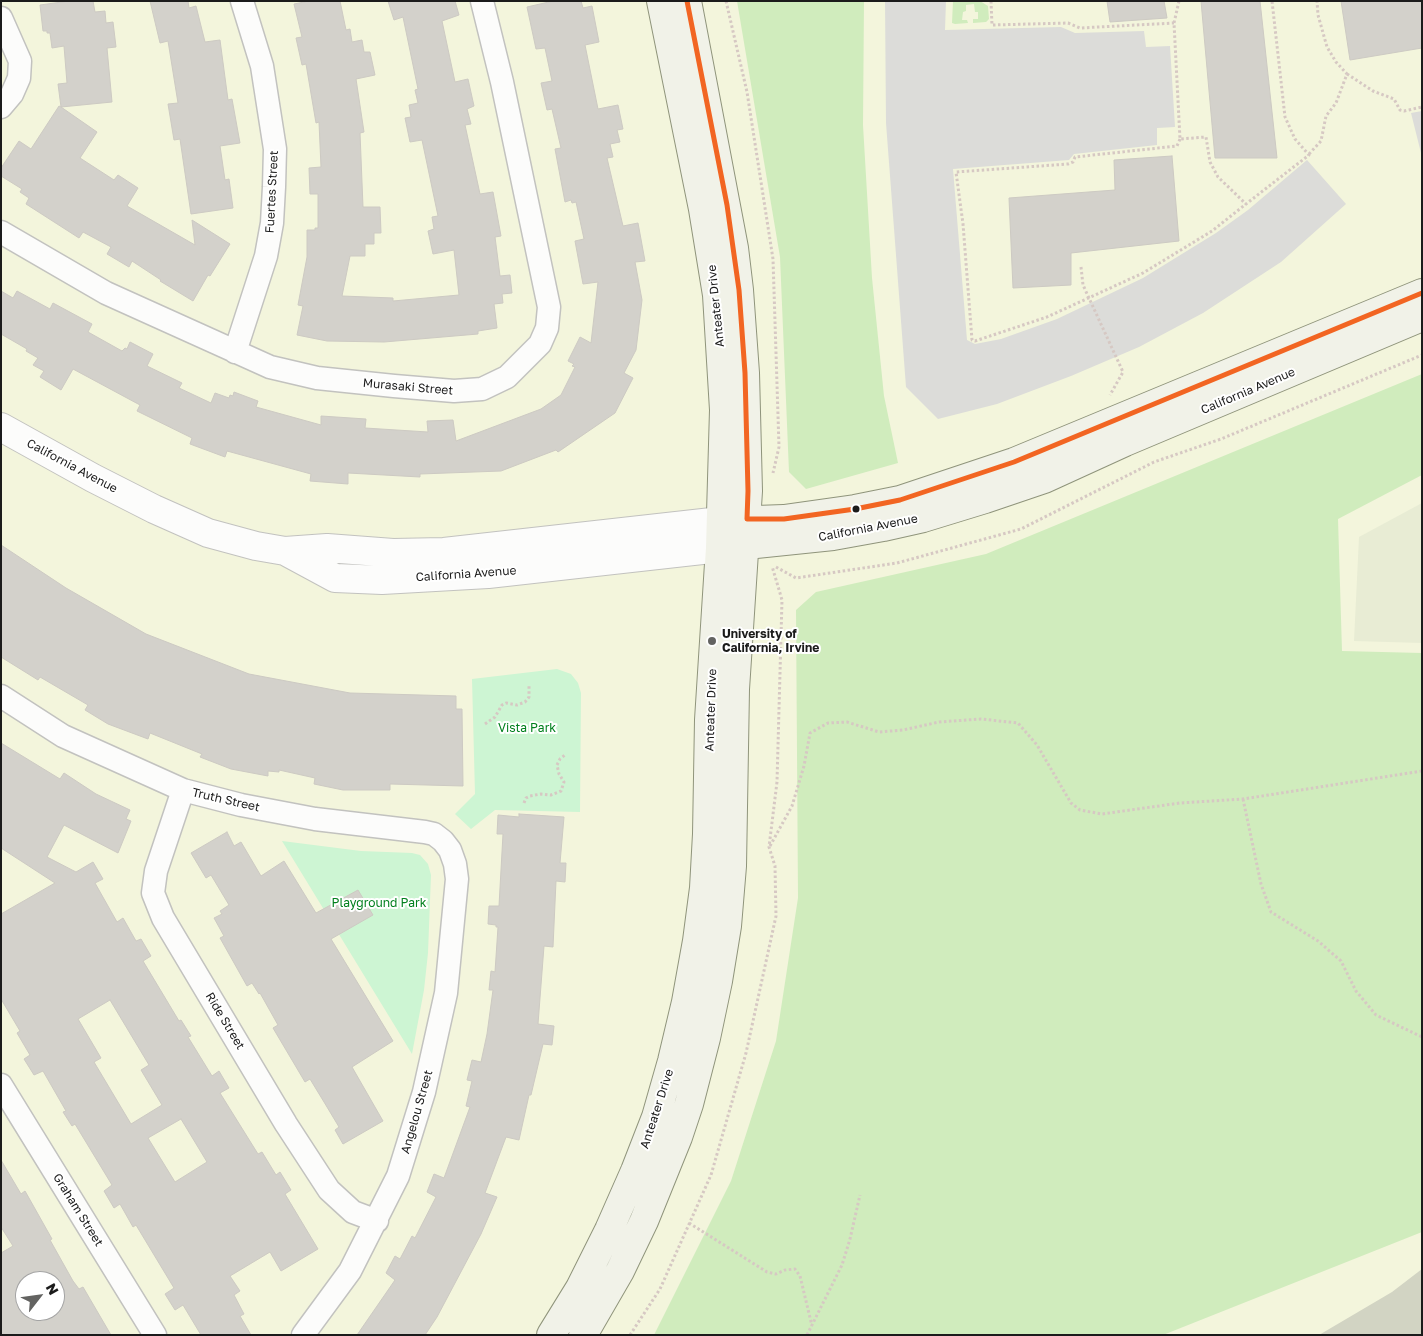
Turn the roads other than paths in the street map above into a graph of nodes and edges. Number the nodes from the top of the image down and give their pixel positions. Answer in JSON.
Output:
{"nodes":[{"id":1,"x":242,"y":1,"type":"edge"},
{"id":2,"x":482,"y":1,"type":"edge"},
{"id":3,"x":661,"y":1,"type":"edge"},
{"id":4,"x":687,"y":1,"type":"edge"},
{"id":5,"x":1,"y":18,"type":"edge"},
{"id":6,"x":1,"y":108,"type":"edge"},
{"id":7,"x":1,"y":232,"type":"edge"},
{"id":8,"x":1422,"y":293,"type":"edge"},
{"id":9,"x":1422,"y":317,"type":"edge"},
{"id":10,"x":235,"y":352,"type":"junction"},
{"id":11,"x":1,"y":427,"type":"edge"},
{"id":12,"x":733,"y":533,"type":"junction"},
{"id":13,"x":1,"y":696,"type":"edge"},
{"id":14,"x":183,"y":790,"type":"junction"},
{"id":15,"x":455,"y":864,"type":"joint"},
{"id":16,"x":1,"y":1084,"type":"edge"},
{"id":17,"x":377,"y":1221,"type":"junction"},
{"id":18,"x":155,"y":1335,"type":"edge"},
{"id":19,"x":303,"y":1335,"type":"edge"},
{"id":20,"x":551,"y":1335,"type":"edge"},
{"id":21,"x":583,"y":1335,"type":"edge"}],
"edges":[{"from":1,"to":10,"type":"street","name":"Fuertes Street"},
{"from":2,"to":10,"type":"street","name":"Murasaki Street"},
{"from":3,"to":12,"type":"main road","name":"Anteater Drive"},
{"from":4,"to":12,"type":"main road","name":"Anteater Drive"},
{"from":5,"to":6,"type":"street"},
{"from":7,"to":10,"type":"street","name":"Murasaki Street"},
{"from":8,"to":12,"type":"main road","name":"California Avenue"},
{"from":9,"to":12,"type":"main road","name":"California Avenue"},
{"from":11,"to":12,"type":"street","name":"California Avenue"},
{"from":12,"to":20,"type":"main road","name":"Anteater Drive"},
{"from":12,"to":21,"type":"main road","name":"Anteater Drive"},
{"from":13,"to":14,"type":"street","name":"Truth Street"},
{"from":14,"to":15,"type":"street","name":"Truth Street"},
{"from":14,"to":17,"type":"street","name":"Ride Street"},
{"from":15,"to":17,"type":"street","name":"Angelou Street"},
{"from":16,"to":18,"type":"street","name":"Graham Street"},
{"from":17,"to":19,"type":"street","name":"Angelou Street"}]}
